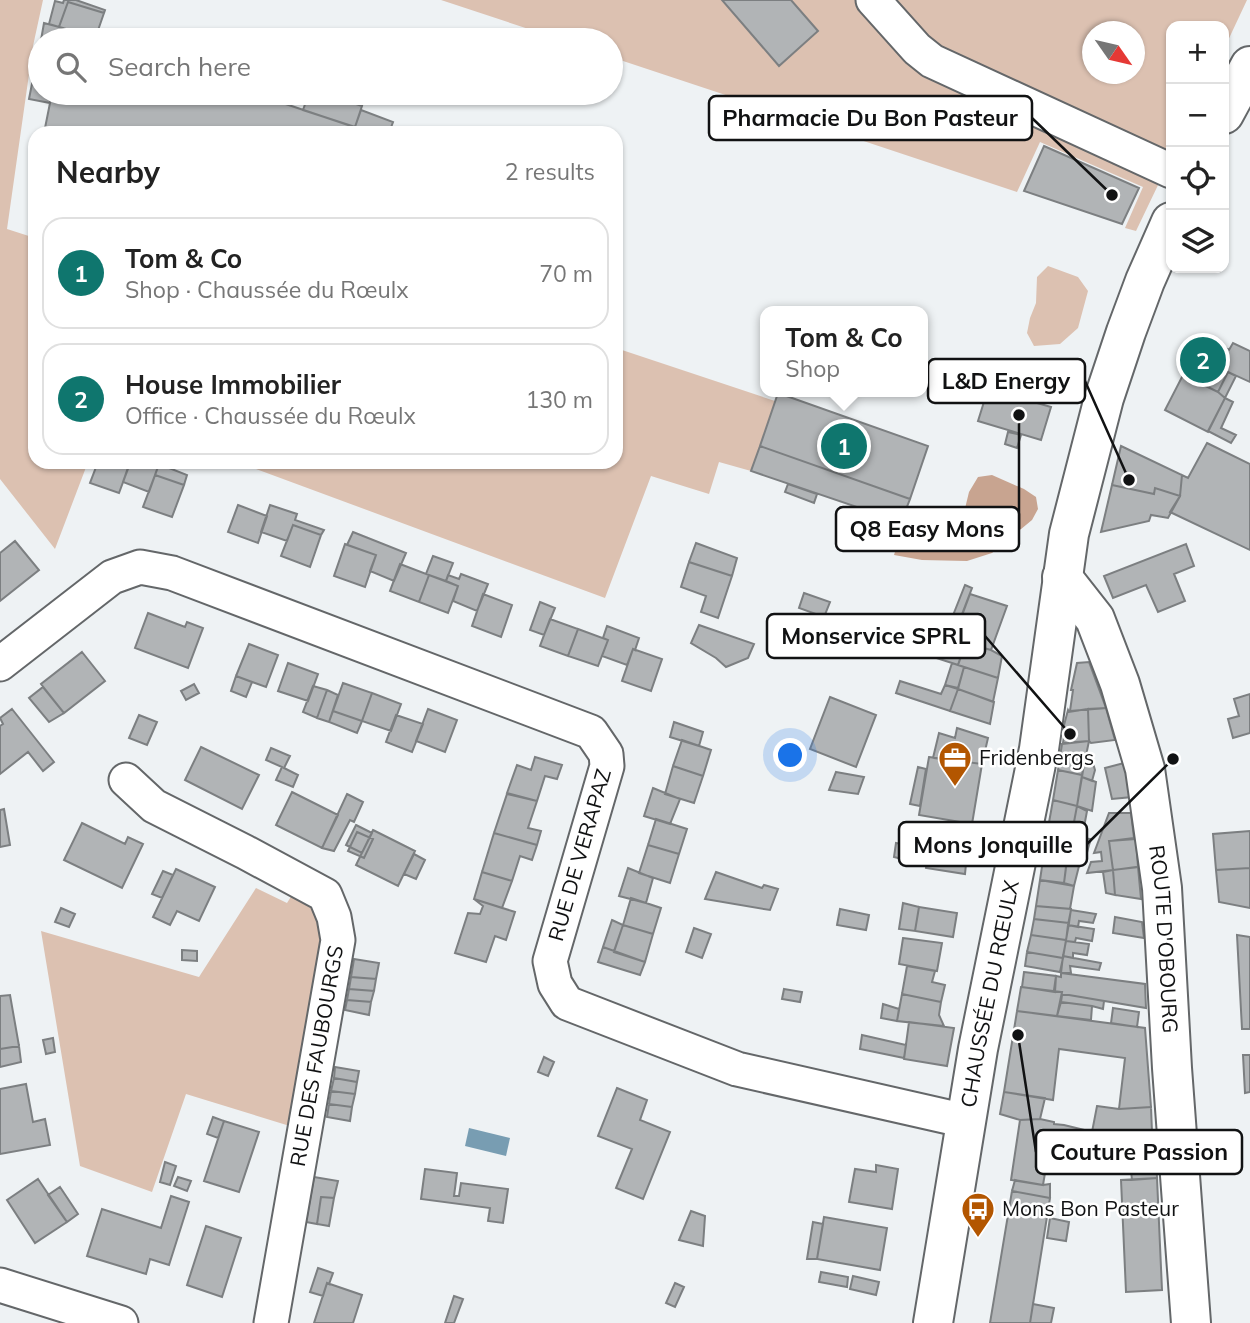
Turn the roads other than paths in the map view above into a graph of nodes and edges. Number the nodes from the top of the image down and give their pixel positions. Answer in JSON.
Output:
{"nodes":[{"id":1,"x":873,"y":0,"type":"edge"},
{"id":2,"x":1250,"y":66,"type":"edge"},
{"id":3,"x":1229,"y":105,"type":"edge"},
{"id":4,"x":1166,"y":168,"type":"edge"},
{"id":5,"x":1166,"y":234,"type":"edge"},
{"id":6,"x":1062,"y":577,"type":"junction"},
{"id":7,"x":0,"y":664,"type":"edge"},
{"id":8,"x":126,"y":780,"type":"dead end"},
{"id":9,"x":967,"y":1121,"type":"junction"},
{"id":10,"x":0,"y":1285,"type":"edge"},
{"id":11,"x":121,"y":1323,"type":"edge"},
{"id":12,"x":271,"y":1323,"type":"edge"},
{"id":13,"x":933,"y":1323,"type":"edge"},
{"id":14,"x":1191,"y":1323,"type":"edge"}],
"edges":[{"from":1,"to":4,"type":"street"},
{"from":2,"to":3,"type":"main road"},
{"from":5,"to":6,"type":"main road","name":"CHAUSSÉE DU RŒULX"},
{"from":6,"to":9,"type":"main road","name":"CHAUSSÉE DU RŒULX"},
{"from":6,"to":14,"type":"main road","name":"ROUTE D'OBOURG"},
{"from":7,"to":9,"type":"street","name":"RUE DE VERAPAZ"},
{"from":8,"to":12,"type":"street","name":"RUE DES FAUBOURGS"},
{"from":9,"to":13,"type":"main road","name":"CHAUSSÉE DU RŒULX"},
{"from":10,"to":11,"type":"street"}]}
